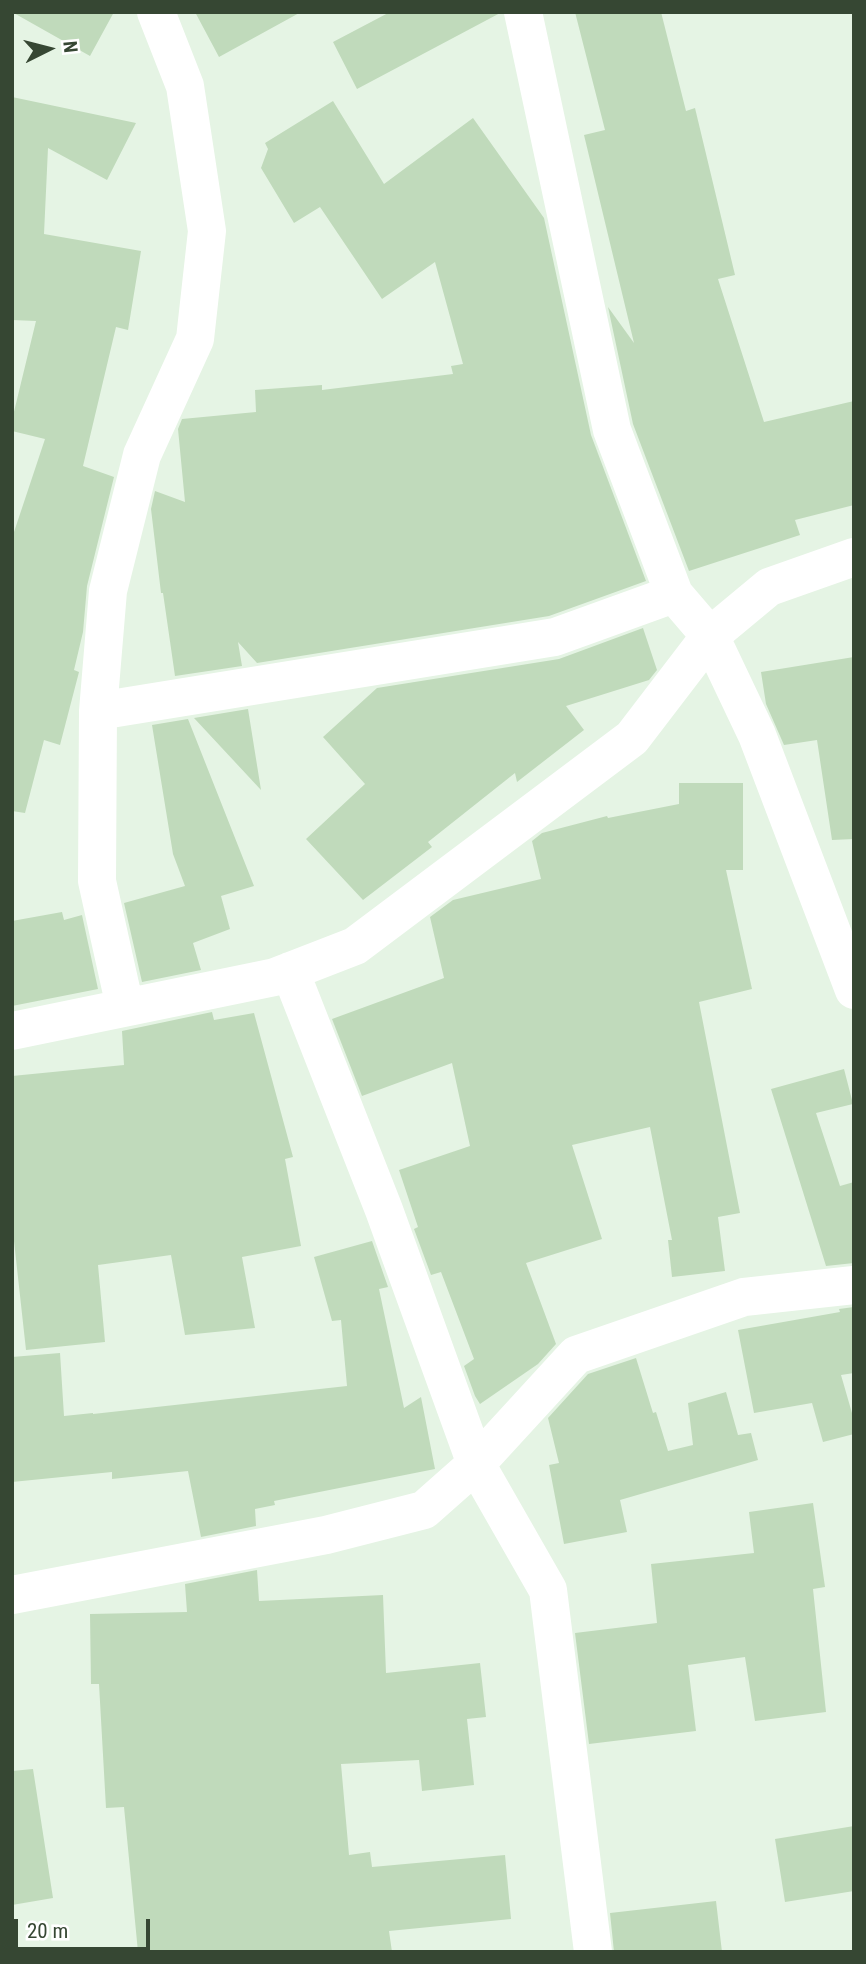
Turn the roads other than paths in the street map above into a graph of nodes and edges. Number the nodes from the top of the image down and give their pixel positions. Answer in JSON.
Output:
{"nodes":[{"id":1,"x":156,"y":12,"type":"edge"},
{"id":2,"x":523,"y":12,"type":"edge"},
{"id":3,"x":854,"y":557,"type":"edge"},
{"id":4,"x":674,"y":594,"type":"junction"},
{"id":5,"x":709,"y":636,"type":"junction"},
{"id":6,"x":98,"y":711,"type":"junction"},
{"id":7,"x":290,"y":971,"type":"junction"},
{"id":8,"x":854,"y":990,"type":"edge"},
{"id":9,"x":125,"y":1007,"type":"junction"},
{"id":10,"x":12,"y":1031,"type":"edge"},
{"id":11,"x":854,"y":1285,"type":"edge"},
{"id":12,"x":476,"y":1464,"type":"junction"},
{"id":13,"x":12,"y":1595,"type":"edge"},
{"id":14,"x":593,"y":1952,"type":"edge"}],
"edges":[{"from":1,"to":6,"type":"street"},
{"from":2,"to":4,"type":"street"},
{"from":3,"to":5,"type":"street"},
{"from":4,"to":5,"type":"street"},
{"from":4,"to":6,"type":"street"},
{"from":5,"to":7,"type":"street"},
{"from":5,"to":8,"type":"street"},
{"from":6,"to":9,"type":"street"},
{"from":7,"to":9,"type":"street"},
{"from":7,"to":12,"type":"street"},
{"from":9,"to":10,"type":"street"},
{"from":11,"to":12,"type":"street"},
{"from":12,"to":13,"type":"street"},
{"from":12,"to":14,"type":"street"}]}
